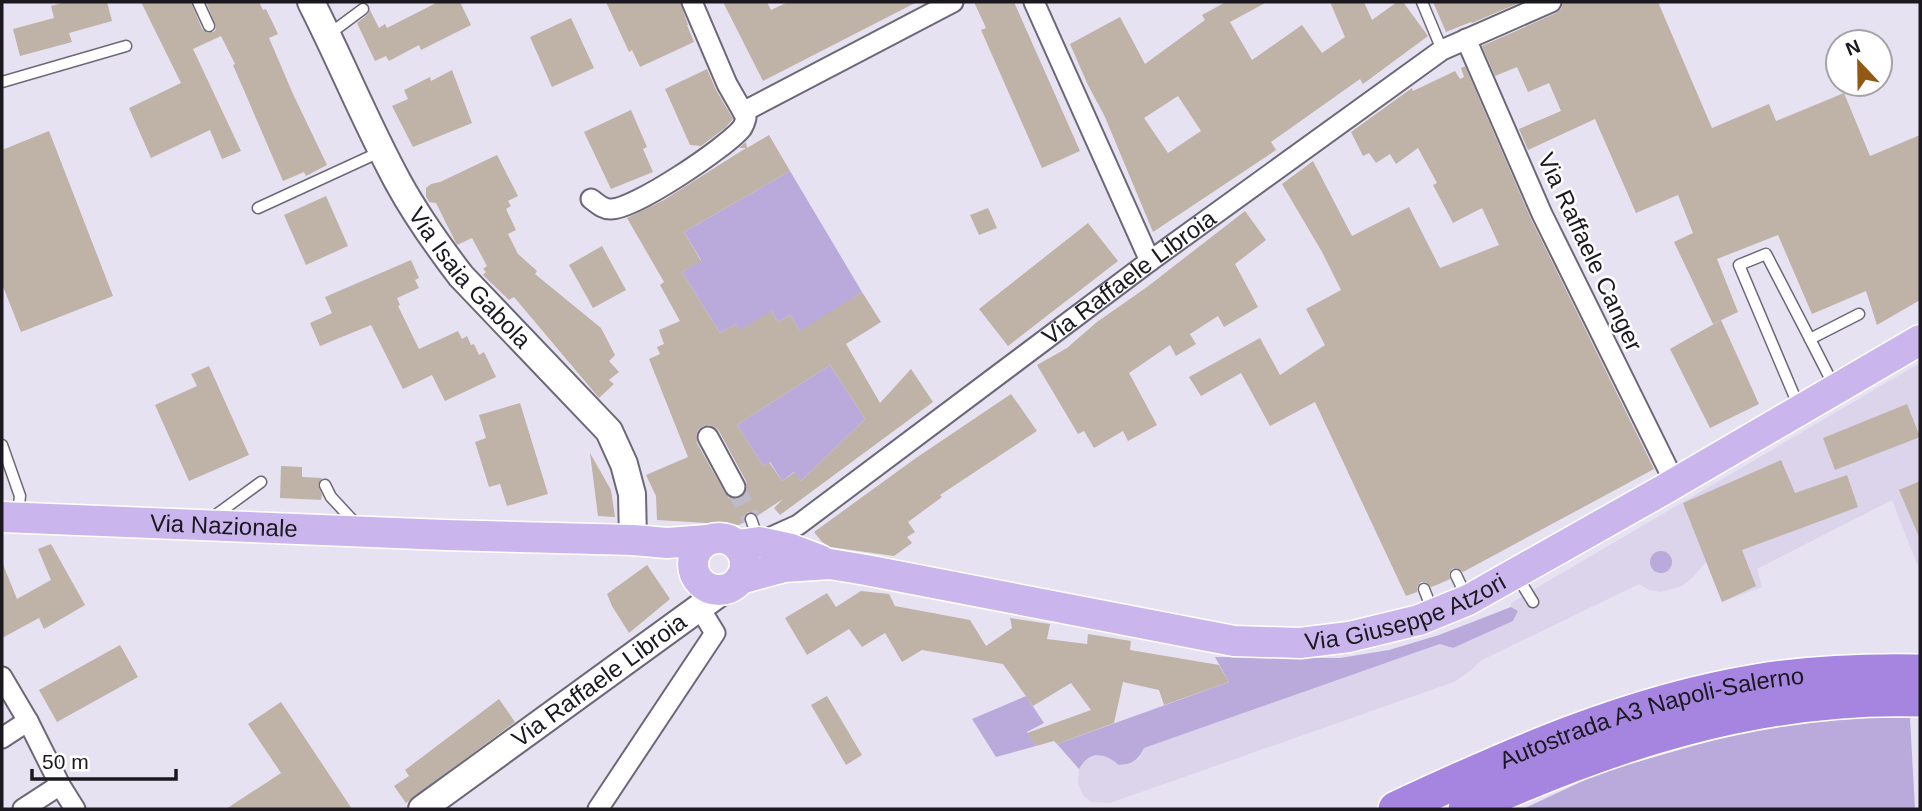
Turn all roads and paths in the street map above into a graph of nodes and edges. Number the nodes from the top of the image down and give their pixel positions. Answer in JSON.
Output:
{"nodes":[{"id":1,"x":198,"y":2,"type":"edge"},
{"id":2,"x":311,"y":2,"type":"edge"},
{"id":3,"x":692,"y":2,"type":"edge"},
{"id":4,"x":953,"y":2,"type":"edge"},
{"id":5,"x":1034,"y":2,"type":"edge"},
{"id":6,"x":1422,"y":2,"type":"edge"},
{"id":7,"x":1551,"y":2,"type":"edge"},
{"id":8,"x":363,"y":9,"type":"dead end"},
{"id":9,"x":209,"y":26,"type":"dead end"},
{"id":10,"x":328,"y":35,"type":"junction"},
{"id":11,"x":1466,"y":39,"type":"junction"},
{"id":12,"x":126,"y":46,"type":"dead end"},
{"id":13,"x":1442,"y":50,"type":"junction"},
{"id":14,"x":2,"y":82,"type":"edge"},
{"id":15,"x":743,"y":112,"type":"junction"},
{"id":16,"x":382,"y":151,"type":"junction"},
{"id":17,"x":592,"y":199,"type":"dead end"},
{"id":18,"x":257,"y":208,"type":"dead end"},
{"id":19,"x":1150,"y":261,"type":"junction"},
{"id":20,"x":1858,"y":314,"type":"dead end"},
{"id":21,"x":1810,"y":340,"type":"junction"},
{"id":22,"x":1920,"y":341,"type":"edge"},
{"id":23,"x":1836,"y":390,"type":"junction"},
{"id":24,"x":1800,"y":410,"type":"junction"},
{"id":25,"x":708,"y":438,"type":"dead end"},
{"id":26,"x":2,"y":445,"type":"edge"},
{"id":27,"x":261,"y":482,"type":"dead end"},
{"id":28,"x":1675,"y":483,"type":"junction"},
{"id":29,"x":325,"y":485,"type":"dead end"},
{"id":30,"x":735,"y":487,"type":"tunnel mouth"},
{"id":31,"x":9,"y":517,"type":"edge"},
{"id":32,"x":201,"y":525,"type":"junction"},
{"id":33,"x":363,"y":531,"type":"junction"},
{"id":34,"x":445,"y":535,"type":"joint"},
{"id":35,"x":749,"y":535,"type":"junction"},
{"id":36,"x":632,"y":540,"type":"junction"},
{"id":37,"x":707,"y":540,"type":"junction"},
{"id":38,"x":667,"y":543,"type":"junction"},
{"id":39,"x":791,"y":547,"type":"junction"},
{"id":40,"x":1515,"y":573,"type":"junction"},
{"id":41,"x":712,"y":587,"type":"junction"},
{"id":42,"x":1533,"y":602,"type":"dead end"},
{"id":43,"x":1920,"y":672,"type":"edge"},
{"id":44,"x":2,"y":677,"type":"edge"},
{"id":45,"x":1920,"y":699,"type":"edge"},
{"id":46,"x":27,"y":721,"type":"junction"},
{"id":47,"x":2,"y":737,"type":"edge"},
{"id":48,"x":60,"y":785,"type":"junction"},
{"id":49,"x":23,"y":809,"type":"edge"},
{"id":50,"x":75,"y":809,"type":"edge"},
{"id":51,"x":422,"y":809,"type":"edge"},
{"id":52,"x":597,"y":809,"type":"edge"},
{"id":53,"x":1396,"y":809,"type":"edge"},
{"id":54,"x":1466,"y":809,"type":"edge"}],
"edges":[{"from":1,"to":9,"type":"lane"},
{"from":2,"to":10,"type":"street","name":"Via Isaia Gabola"},
{"from":3,"to":15,"type":"street"},
{"from":4,"to":15,"type":"street"},
{"from":5,"to":19,"type":"street"},
{"from":6,"to":13,"type":"lane"},
{"from":7,"to":11,"type":"street","name":"Via Raffaele Libroia"},
{"from":8,"to":10,"type":"lane"},
{"from":10,"to":16,"type":"street","name":"Via Isaia Gabola"},
{"from":11,"to":13,"type":"street","name":"Via Raffaele Libroia"},
{"from":11,"to":28,"type":"street","name":"Via Raffaele Canger"},
{"from":12,"to":14,"type":"lane"},
{"from":13,"to":19,"type":"street","name":"Via Raffaele Libroia"},
{"from":15,"to":17,"type":"street"},
{"from":16,"to":18,"type":"lane"},
{"from":16,"to":36,"type":"street","name":"Via Isaia Gabola"},
{"from":19,"to":39,"type":"street","name":"Via Raffaele Libroia"},
{"from":20,"to":21,"type":"lane"},
{"from":21,"to":23,"type":"lane"},
{"from":21,"to":24,"type":"lane"},
{"from":22,"to":23,"type":"main road","name":"Via Giuseppe Atzori"},
{"from":23,"to":24,"type":"main road","name":"Via Giuseppe Atzori"},
{"from":24,"to":28,"type":"main road","name":"Via Giuseppe Atzori"},
{"from":25,"to":30,"type":"street"},
{"from":26,"to":31,"type":"lane"},
{"from":27,"to":32,"type":"lane"},
{"from":28,"to":40,"type":"main road","name":"Via Giuseppe Atzori"},
{"from":29,"to":33,"type":"lane"},
{"from":31,"to":32,"type":"main road","name":"Via Nazionale"},
{"from":32,"to":33,"type":"main road","name":"Via Nazionale"},
{"from":33,"to":34,"type":"main road","name":"Via Nazionale"},
{"from":34,"to":36,"type":"main road","name":"Via Giuseppe Atzori"},
{"from":35,"to":37,"type":"main road","name":"Via Giuseppe Atzori"},
{"from":35,"to":39,"type":"main road","name":"Via Giuseppe Atzori"},
{"from":35,"to":41,"type":"main road"},
{"from":36,"to":38,"type":"main road","name":"Via Giuseppe Atzori"},
{"from":37,"to":38,"type":"main road","name":"Via Giuseppe Atzori"},
{"from":37,"to":41,"type":"main road"},
{"from":38,"to":41,"type":"main road"},
{"from":39,"to":40,"type":"main road","name":"Via Giuseppe Atzori"},
{"from":39,"to":41,"type":"main road"},
{"from":40,"to":42,"type":"lane"},
{"from":41,"to":51,"type":"street","name":"Via Raffaele Libroia"},
{"from":41,"to":52,"type":"street"},
{"from":43,"to":53,"type":"highway","name":"Autostrada A3 Napoli-Salerno"},
{"from":44,"to":46,"type":"street"},
{"from":45,"to":54,"type":"highway","name":"Autostrada A3 Napoli-Salerno"},
{"from":46,"to":47,"type":"street"},
{"from":46,"to":48,"type":"street"},
{"from":48,"to":49,"type":"street"},
{"from":48,"to":50,"type":"street"}]}
